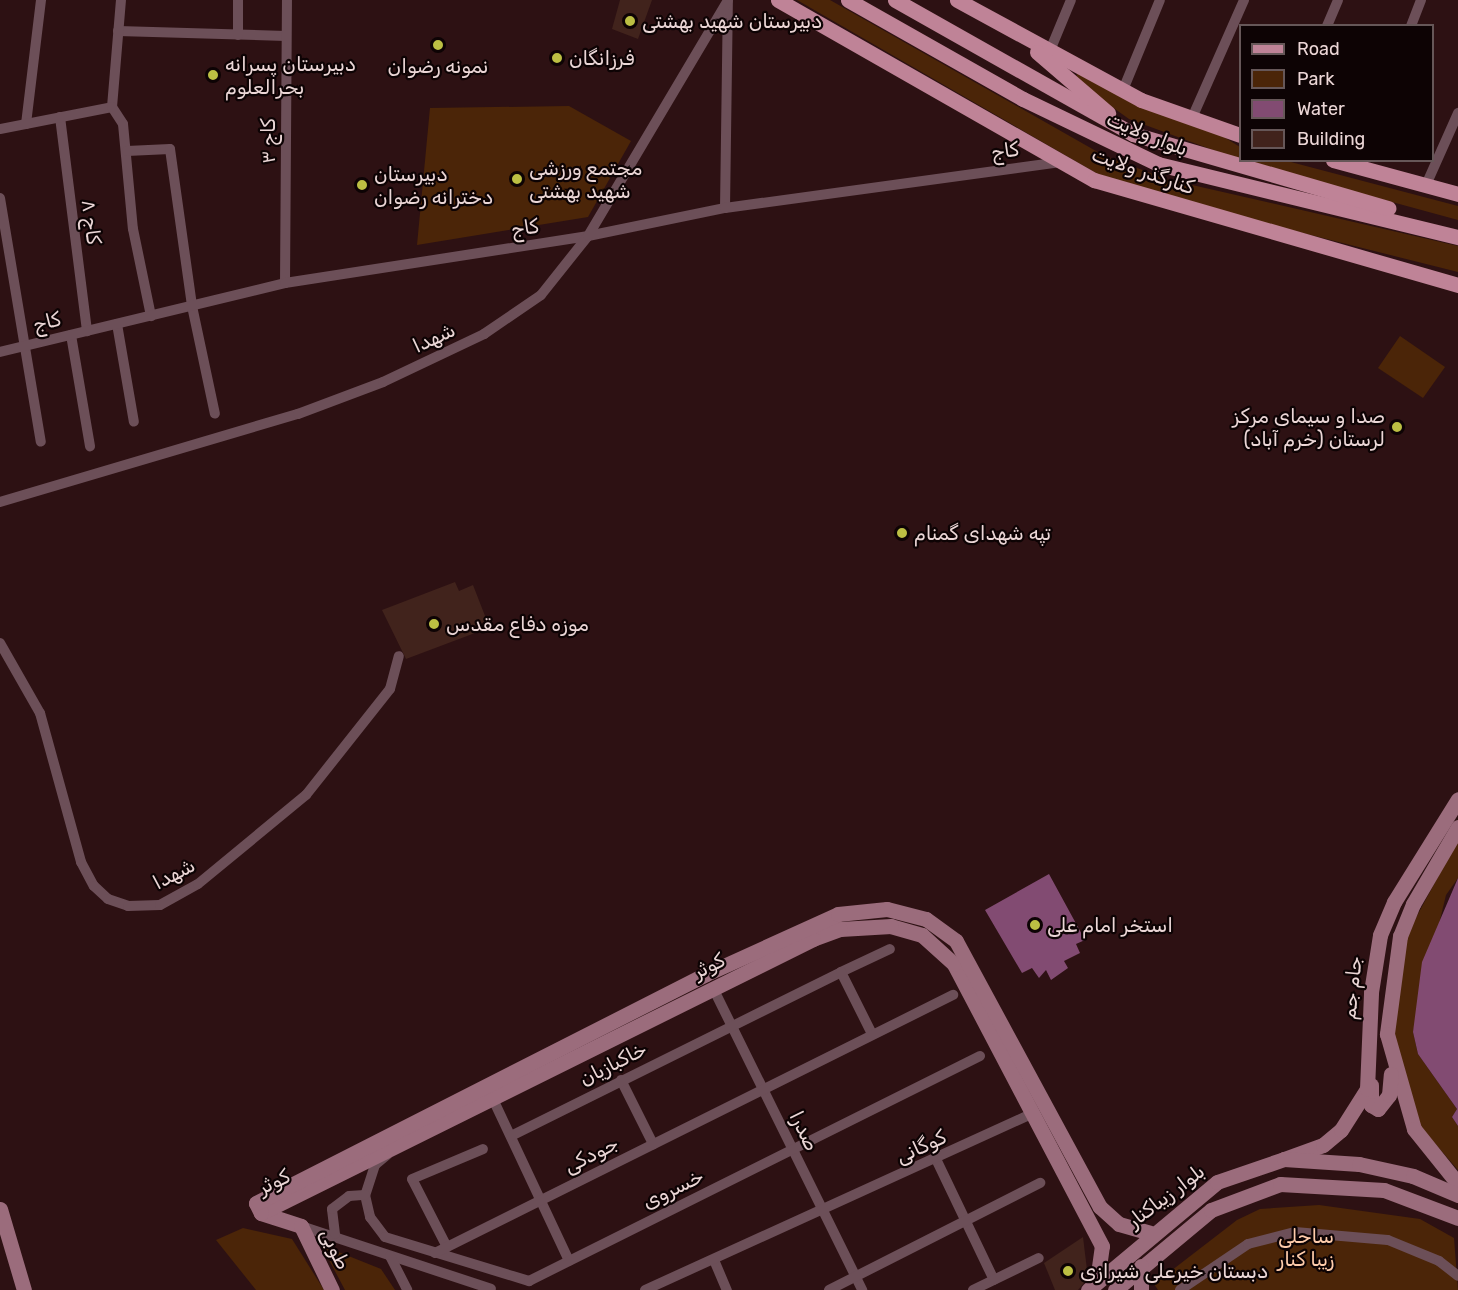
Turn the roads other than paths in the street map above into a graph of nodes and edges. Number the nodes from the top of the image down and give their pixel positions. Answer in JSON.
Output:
{"nodes":[{"id":1,"x":41,"y":0,"type":"edge"},
{"id":2,"x":122,"y":0,"type":"edge"},
{"id":3,"x":238,"y":0,"type":"edge"},
{"id":4,"x":287,"y":0,"type":"edge"},
{"id":5,"x":728,"y":0,"type":"edge"},
{"id":6,"x":778,"y":0,"type":"edge"},
{"id":7,"x":848,"y":0,"type":"edge"},
{"id":8,"x":895,"y":0,"type":"edge"},
{"id":9,"x":957,"y":0,"type":"edge"},
{"id":10,"x":1071,"y":0,"type":"edge"},
{"id":11,"x":1160,"y":0,"type":"edge"},
{"id":12,"x":1244,"y":0,"type":"edge"},
{"id":13,"x":1338,"y":0,"type":"edge"},
{"id":14,"x":1421,"y":0,"type":"edge"},
{"id":15,"x":974,"y":4,"type":"edge"},
{"id":16,"x":1328,"y":24,"type":"edge"},
{"id":17,"x":1412,"y":24,"type":"edge"},
{"id":18,"x":118,"y":31,"type":"junction"},
{"id":19,"x":237,"y":35,"type":"junction"},
{"id":20,"x":286,"y":36,"type":"junction"},
{"id":21,"x":1028,"y":41,"type":"junction"},
{"id":22,"x":1050,"y":53,"type":"junction"},
{"id":23,"x":1123,"y":90,"type":"junction"},
{"id":24,"x":112,"y":107,"type":"junction"},
{"id":25,"x":1458,"y":113,"type":"edge"},
{"id":26,"x":60,"y":117,"type":"junction"},
{"id":27,"x":1192,"y":118,"type":"junction"},
{"id":28,"x":26,"y":124,"type":"junction"},
{"id":29,"x":0,"y":129,"type":"edge"},
{"id":30,"x":1133,"y":134,"type":"junction"},
{"id":31,"x":1239,"y":135,"type":"edge"},
{"id":32,"x":128,"y":151,"type":"junction"},
{"id":33,"x":1059,"y":162,"type":"junction"},
{"id":34,"x":1355,"y":163,"type":"edge"},
{"id":35,"x":1426,"y":185,"type":"junction"},
{"id":36,"x":1458,"y":194,"type":"edge"},
{"id":37,"x":0,"y":198,"type":"edge"},
{"id":38,"x":725,"y":208,"type":"junction"},
{"id":39,"x":1458,"y":226,"type":"edge"},
{"id":40,"x":588,"y":236,"type":"junction"},
{"id":41,"x":1458,"y":237,"type":"edge"},
{"id":42,"x":285,"y":283,"type":"junction"},
{"id":43,"x":1458,"y":285,"type":"edge"},
{"id":44,"x":192,"y":306,"type":"junction"},
{"id":45,"x":151,"y":316,"type":"junction"},
{"id":46,"x":117,"y":324,"type":"junction"},
{"id":47,"x":87,"y":331,"type":"junction"},
{"id":48,"x":70,"y":335,"type":"junction"},
{"id":49,"x":27,"y":346,"type":"junction"},
{"id":50,"x":0,"y":352,"type":"edge"},
{"id":51,"x":215,"y":414,"type":"dead end"},
{"id":52,"x":134,"y":422,"type":"dead end"},
{"id":53,"x":40,"y":442,"type":"dead end"},
{"id":54,"x":90,"y":446,"type":"dead end"},
{"id":55,"x":0,"y":502,"type":"edge"},
{"id":56,"x":0,"y":643,"type":"edge"},
{"id":57,"x":399,"y":656,"type":"dead end"},
{"id":58,"x":1458,"y":799,"type":"edge"},
{"id":59,"x":1458,"y":827,"type":"edge"},
{"id":60,"x":890,"y":949,"type":"dead end"},
{"id":61,"x":841,"y":972,"type":"junction"},
{"id":62,"x":709,"y":981,"type":"junction"},
{"id":63,"x":953,"y":995,"type":"dead end"},
{"id":64,"x":731,"y":1023,"type":"junction"},
{"id":65,"x":872,"y":1034,"type":"junction"},
{"id":66,"x":980,"y":1056,"type":"dead end"},
{"id":67,"x":1012,"y":1059,"type":"junction"},
{"id":68,"x":1392,"y":1066,"type":"junction"},
{"id":69,"x":1371,"y":1067,"type":"junction"},
{"id":70,"x":621,"y":1080,"type":"junction"},
{"id":71,"x":764,"y":1089,"type":"junction"},
{"id":72,"x":489,"y":1091,"type":"junction"},
{"id":73,"x":1033,"y":1113,"type":"junction"},
{"id":74,"x":411,"y":1136,"type":"junction"},
{"id":75,"x":512,"y":1136,"type":"junction"},
{"id":76,"x":652,"y":1144,"type":"junction"},
{"id":77,"x":483,"y":1149,"type":"dead end"},
{"id":78,"x":794,"y":1149,"type":"junction"},
{"id":79,"x":936,"y":1159,"type":"junction"},
{"id":80,"x":1284,"y":1159,"type":"junction"},
{"id":81,"x":1040,"y":1183,"type":"dead end"},
{"id":82,"x":1458,"y":1184,"type":"edge"},
{"id":83,"x":364,"y":1195,"type":"junction"},
{"id":84,"x":1458,"y":1195,"type":"edge"},
{"id":85,"x":542,"y":1200,"type":"junction"},
{"id":86,"x":1100,"y":1207,"type":"junction"},
{"id":87,"x":0,"y":1209,"type":"edge"},
{"id":88,"x":823,"y":1212,"type":"junction"},
{"id":89,"x":261,"y":1213,"type":"junction"},
{"id":90,"x":1085,"y":1215,"type":"junction"},
{"id":91,"x":1458,"y":1218,"type":"edge"},
{"id":92,"x":966,"y":1221,"type":"junction"},
{"id":93,"x":301,"y":1226,"type":"junction"},
{"id":94,"x":1150,"y":1233,"type":"junction"},
{"id":95,"x":335,"y":1234,"type":"junction"},
{"id":96,"x":447,"y":1247,"type":"junction"},
{"id":97,"x":435,"y":1253,"type":"junction"},
{"id":98,"x":390,"y":1256,"type":"junction"},
{"id":99,"x":1039,"y":1258,"type":"dead end"},
{"id":100,"x":714,"y":1260,"type":"junction"},
{"id":101,"x":569,"y":1261,"type":"junction"},
{"id":102,"x":1141,"y":1266,"type":"junction"},
{"id":103,"x":1458,"y":1276,"type":"edge"},
{"id":104,"x":856,"y":1277,"type":"junction"},
{"id":105,"x":994,"y":1280,"type":"junction"},
{"id":106,"x":1093,"y":1286,"type":"edge"},
{"id":107,"x":491,"y":1289,"type":"edge"},
{"id":108,"x":24,"y":1290,"type":"edge"},
{"id":109,"x":332,"y":1290,"type":"edge"},
{"id":110,"x":407,"y":1290,"type":"edge"},
{"id":111,"x":645,"y":1290,"type":"edge"},
{"id":112,"x":727,"y":1290,"type":"edge"},
{"id":113,"x":829,"y":1290,"type":"edge"},
{"id":114,"x":862,"y":1290,"type":"edge"},
{"id":115,"x":973,"y":1290,"type":"edge"},
{"id":116,"x":1114,"y":1290,"type":"edge"},
{"id":117,"x":1141,"y":1290,"type":"edge"},
{"id":118,"x":1180,"y":1290,"type":"edge"}],
"edges":[{"from":1,"to":28,"type":"street"},
{"from":2,"to":18,"type":"street"},
{"from":3,"to":19,"type":"street"},
{"from":4,"to":20,"type":"street","name":"کاج ۳"},
{"from":5,"to":38,"type":"street"},
{"from":5,"to":40,"type":"street","name":"شهدا"},
{"from":6,"to":33,"type":"main road","name":"کنارگذر ولایت"},
{"from":7,"to":41,"type":"main road","name":"بلوار ولایت"},
{"from":8,"to":30,"type":"main road","name":"بلوار ولایت"},
{"from":9,"to":15,"type":"main road"},
{"from":10,"to":22,"type":"street"},
{"from":11,"to":23,"type":"street"},
{"from":12,"to":27,"type":"street"},
{"from":13,"to":16,"type":"street"},
{"from":14,"to":17,"type":"street"},
{"from":15,"to":21,"type":"main road"},
{"from":18,"to":19,"type":"street"},
{"from":18,"to":24,"type":"street"},
{"from":19,"to":20,"type":"street"},
{"from":20,"to":42,"type":"street","name":"کاج ۳"},
{"from":21,"to":22,"type":"main road"},
{"from":21,"to":30,"type":"main road"},
{"from":22,"to":23,"type":"main road"},
{"from":23,"to":27,"type":"main road"},
{"from":24,"to":26,"type":"street"},
{"from":24,"to":32,"type":"street"},
{"from":25,"to":35,"type":"street"},
{"from":26,"to":28,"type":"street"},
{"from":26,"to":47,"type":"street","name":"کاج ۸"},
{"from":27,"to":31,"type":"main road"},
{"from":28,"to":29,"type":"street"},
{"from":30,"to":39,"type":"main road","name":"بلوار ولایت"},
{"from":32,"to":44,"type":"street"},
{"from":32,"to":45,"type":"street"},
{"from":33,"to":38,"type":"street","name":"کاج"},
{"from":33,"to":43,"type":"main road","name":"کنارگذر ولایت"},
{"from":34,"to":35,"type":"main road"},
{"from":35,"to":36,"type":"main road"},
{"from":37,"to":49,"type":"street"},
{"from":38,"to":40,"type":"street","name":"کاج"},
{"from":40,"to":42,"type":"street","name":"کاج"},
{"from":40,"to":55,"type":"street","name":"شهدا"},
{"from":42,"to":44,"type":"street","name":"کاج"},
{"from":44,"to":45,"type":"street","name":"کاج"},
{"from":44,"to":51,"type":"street"},
{"from":45,"to":46,"type":"street","name":"کاج"},
{"from":46,"to":47,"type":"street","name":"کاج"},
{"from":46,"to":52,"type":"street"},
{"from":47,"to":48,"type":"street","name":"کاج"},
{"from":48,"to":49,"type":"street","name":"کاج"},
{"from":48,"to":54,"type":"street"},
{"from":49,"to":50,"type":"street","name":"کاج"},
{"from":49,"to":53,"type":"street"},
{"from":56,"to":57,"type":"street","name":"شهدا"},
{"from":58,"to":69,"type":"main road","name":"جام جم"},
{"from":59,"to":68,"type":"main road","name":"جام جم"},
{"from":60,"to":61,"type":"street","name":"خاکبازیان"},
{"from":61,"to":64,"type":"street","name":"خاکبازیان"},
{"from":61,"to":65,"type":"street"},
{"from":62,"to":64,"type":"street","name":"صدرا"},
{"from":62,"to":67,"type":"main road","name":"کوثر"},
{"from":62,"to":72,"type":"main road","name":"کوثر"},
{"from":63,"to":65,"type":"street","name":"جودکی"},
{"from":64,"to":70,"type":"street","name":"خاکبازیان"},
{"from":64,"to":71,"type":"street","name":"صدرا"},
{"from":65,"to":71,"type":"street","name":"جودکی"},
{"from":66,"to":78,"type":"street","name":"خسروی"},
{"from":67,"to":73,"type":"main road","name":"کوثر"},
{"from":67,"to":86,"type":"main road","name":"کوثر"},
{"from":68,"to":69,"type":"main road"},
{"from":68,"to":82,"type":"main road","name":"جام جم"},
{"from":69,"to":80,"type":"main road","name":"جام جم"},
{"from":70,"to":75,"type":"street","name":"خاکبازیان"},
{"from":70,"to":76,"type":"street"},
{"from":71,"to":76,"type":"street","name":"جودکی"},
{"from":71,"to":78,"type":"street","name":"صدرا"},
{"from":72,"to":74,"type":"main road","name":"کوثر"},
{"from":72,"to":75,"type":"street"},
{"from":72,"to":89,"type":"main road","name":"کوثر"},
{"from":73,"to":79,"type":"street","name":"کوگانی"},
{"from":73,"to":90,"type":"main road","name":"کوثر"},
{"from":74,"to":83,"type":"street"},
{"from":74,"to":89,"type":"main road","name":"کوثر"},
{"from":75,"to":85,"type":"street"},
{"from":76,"to":85,"type":"street","name":"جودکی"},
{"from":77,"to":96,"type":"street"},
{"from":78,"to":88,"type":"street","name":"صدرا"},
{"from":78,"to":101,"type":"street","name":"خسروی"},
{"from":79,"to":88,"type":"street","name":"کوگانی"},
{"from":79,"to":92,"type":"street"},
{"from":80,"to":84,"type":"main road","name":"بلوار زیباکنار"},
{"from":80,"to":94,"type":"main road","name":"بلوار زیباکنار"},
{"from":81,"to":92,"type":"street"},
{"from":83,"to":95,"type":"street"},
{"from":83,"to":97,"type":"street"},
{"from":85,"to":96,"type":"street","name":"جودکی"},
{"from":85,"to":101,"type":"street"},
{"from":86,"to":90,"type":"main road"},
{"from":86,"to":94,"type":"main road","name":"کوثر"},
{"from":87,"to":108,"type":"main road"},
{"from":88,"to":100,"type":"street","name":"کوگانی"},
{"from":88,"to":104,"type":"street","name":"صدرا"},
{"from":89,"to":93,"type":"main road"},
{"from":90,"to":106,"type":"main road","name":"کوثر"},
{"from":91,"to":102,"type":"main road","name":"بلوار زیباکنار"},
{"from":92,"to":104,"type":"street"},
{"from":92,"to":105,"type":"street"},
{"from":93,"to":95,"type":"street"},
{"from":93,"to":109,"type":"main road","name":"طوبی"},
{"from":94,"to":106,"type":"main road","name":"بلوار زیباکنار"},
{"from":95,"to":98,"type":"street"},
{"from":96,"to":97,"type":"street","name":"جودکی"},
{"from":97,"to":101,"type":"street","name":"خسروی"},
{"from":98,"to":107,"type":"street"},
{"from":98,"to":110,"type":"street"},
{"from":99,"to":105,"type":"street"},
{"from":100,"to":111,"type":"street","name":"کوگانی"},
{"from":100,"to":112,"type":"street"},
{"from":102,"to":116,"type":"main road","name":"بلوار زیباکنار"},
{"from":102,"to":117,"type":"main road"},
{"from":103,"to":118,"type":"street"},
{"from":104,"to":113,"type":"street"},
{"from":104,"to":114,"type":"street","name":"صدرا"},
{"from":105,"to":115,"type":"street"}]}
